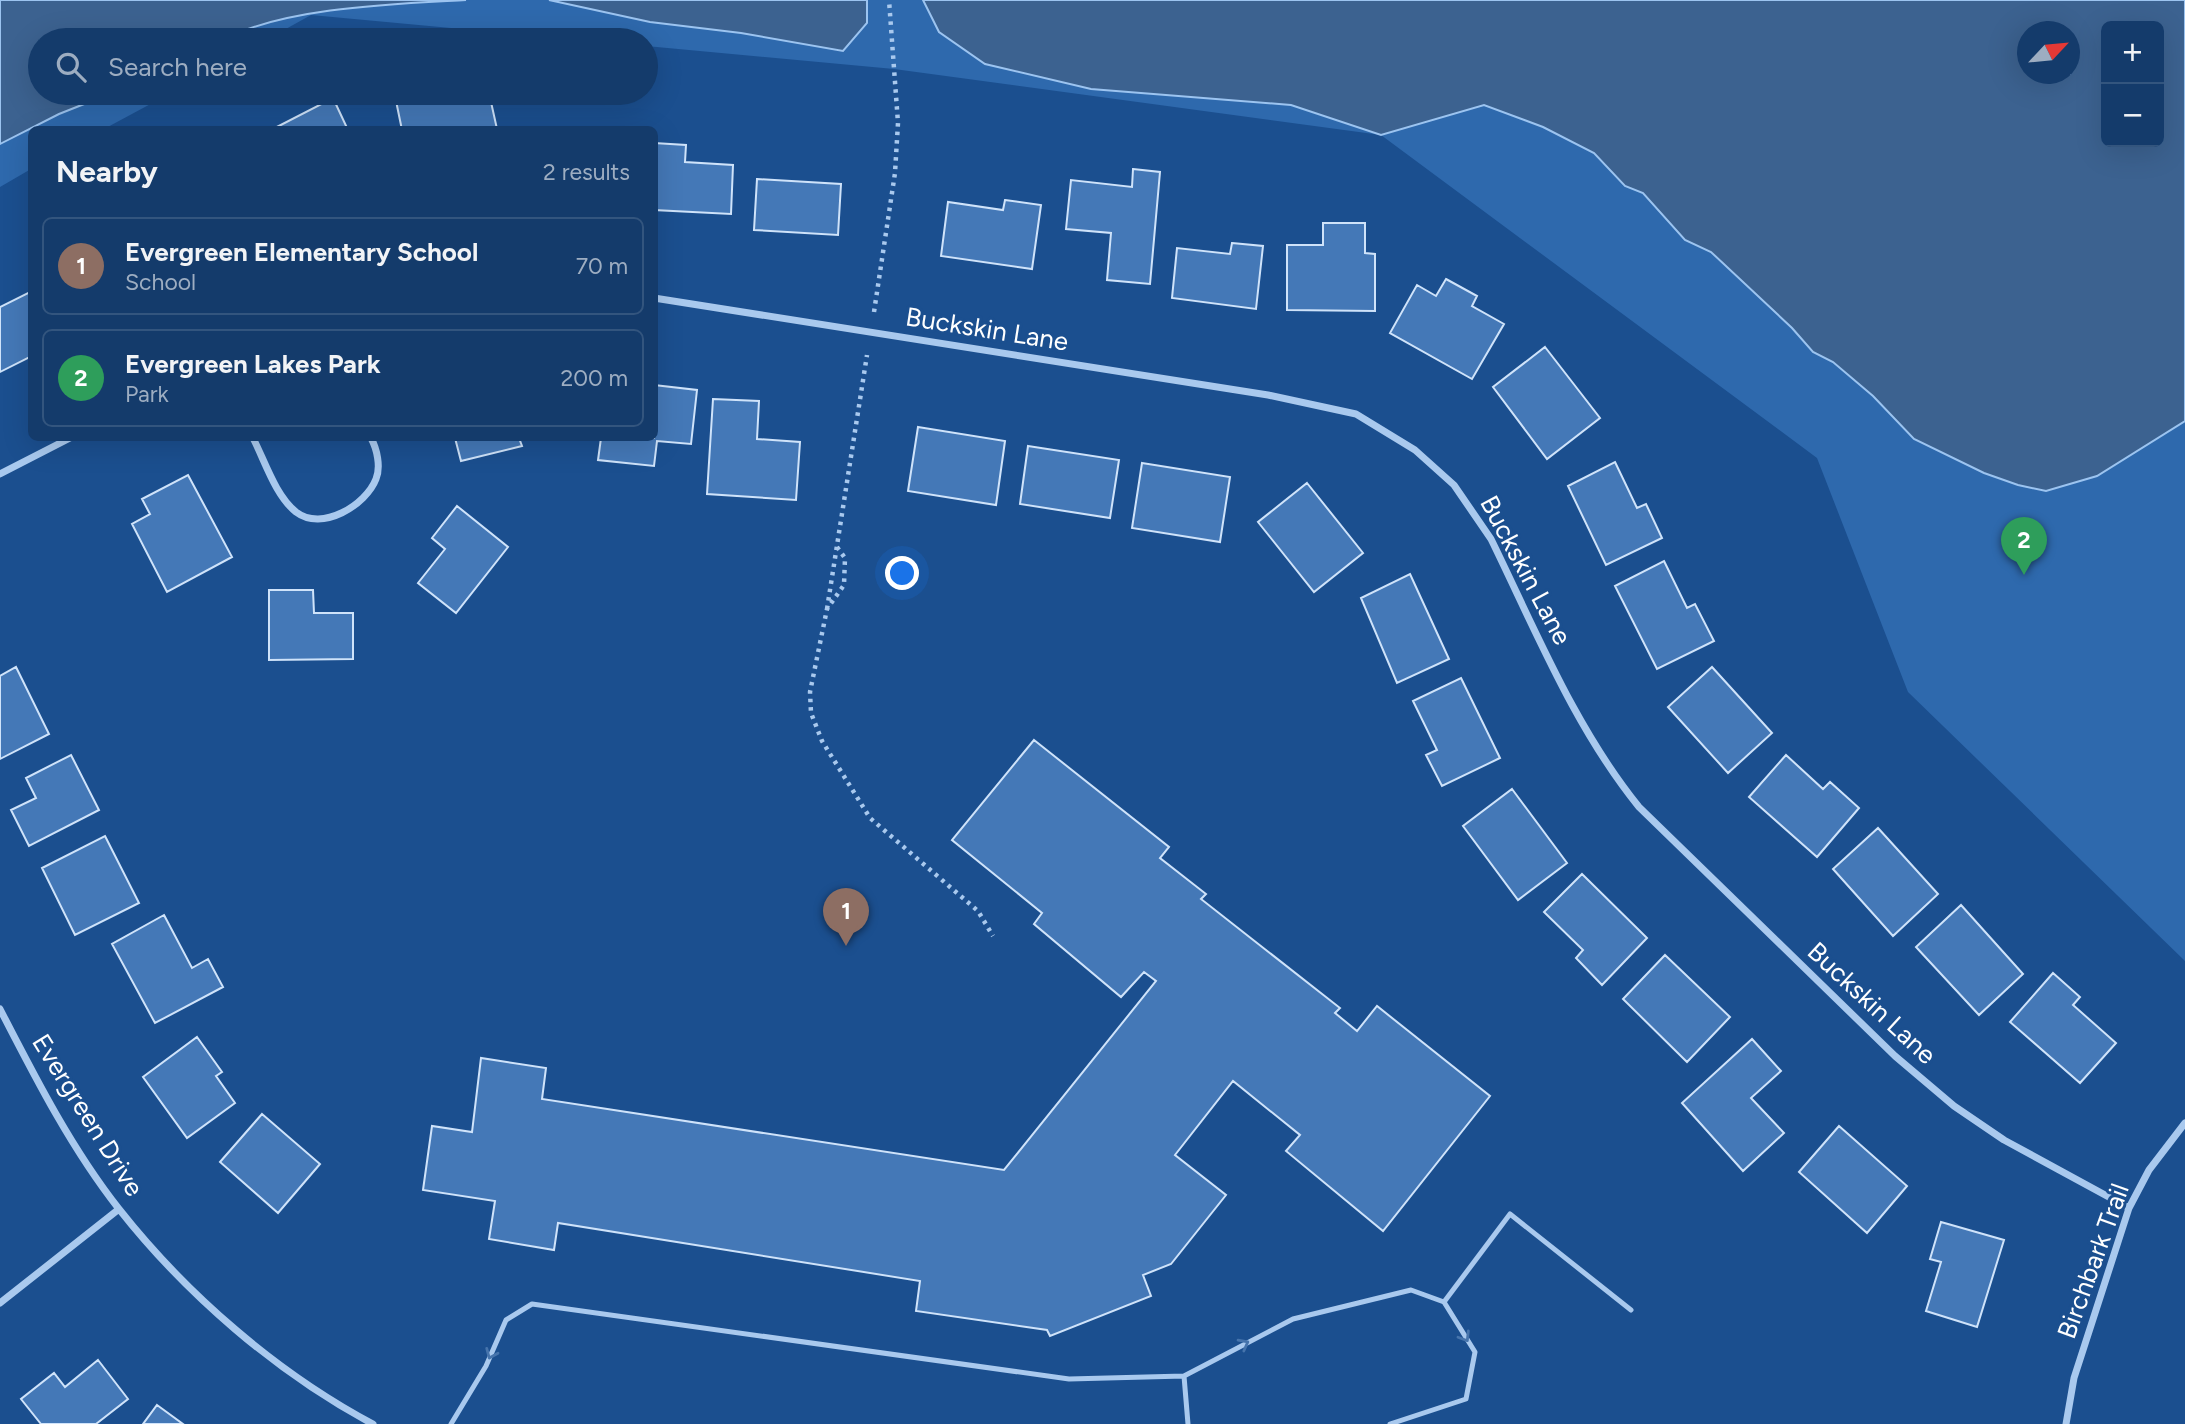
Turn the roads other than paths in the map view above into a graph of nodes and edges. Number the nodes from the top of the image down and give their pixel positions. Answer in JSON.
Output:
{"nodes":[{"id":1,"x":658,"y":299,"type":"edge"},
{"id":2,"x":64,"y":441,"type":"edge"},
{"id":3,"x":255,"y":441,"type":"edge"},
{"id":4,"x":373,"y":441,"type":"edge"},
{"id":5,"x":0,"y":474,"type":"edge"},
{"id":6,"x":0,"y":1009,"type":"edge"},
{"id":7,"x":2185,"y":1123,"type":"edge"},
{"id":8,"x":2129,"y":1208,"type":"junction"},
{"id":9,"x":119,"y":1209,"type":"junction"},
{"id":10,"x":1444,"y":1302,"type":"junction"},
{"id":11,"x":0,"y":1303,"type":"edge"},
{"id":12,"x":1631,"y":1310,"type":"dead end"},
{"id":13,"x":1184,"y":1376,"type":"junction"},
{"id":14,"x":373,"y":1424,"type":"edge"},
{"id":15,"x":451,"y":1424,"type":"edge"},
{"id":16,"x":1188,"y":1424,"type":"edge"},
{"id":17,"x":1390,"y":1424,"type":"edge"},
{"id":18,"x":2066,"y":1424,"type":"edge"}],
"edges":[{"from":1,"to":8,"type":"street","name":"Buckskin Lane"},
{"from":2,"to":5,"type":"street"},
{"from":3,"to":4,"type":"street"},
{"from":6,"to":9,"type":"street","name":"Evergreen Drive"},
{"from":7,"to":8,"type":"street","name":"Birchbark Trail"},
{"from":8,"to":18,"type":"street","name":"Birchbark Trail"},
{"from":9,"to":11,"type":"street"},
{"from":9,"to":14,"type":"street","name":"Evergreen Drive"},
{"from":10,"to":12,"type":"lane"},
{"from":13,"to":10,"type":"lane","one_way":true},
{"from":10,"to":17,"type":"lane","one_way":true},
{"from":13,"to":15,"type":"lane","one_way":true},
{"from":13,"to":16,"type":"lane"}]}
